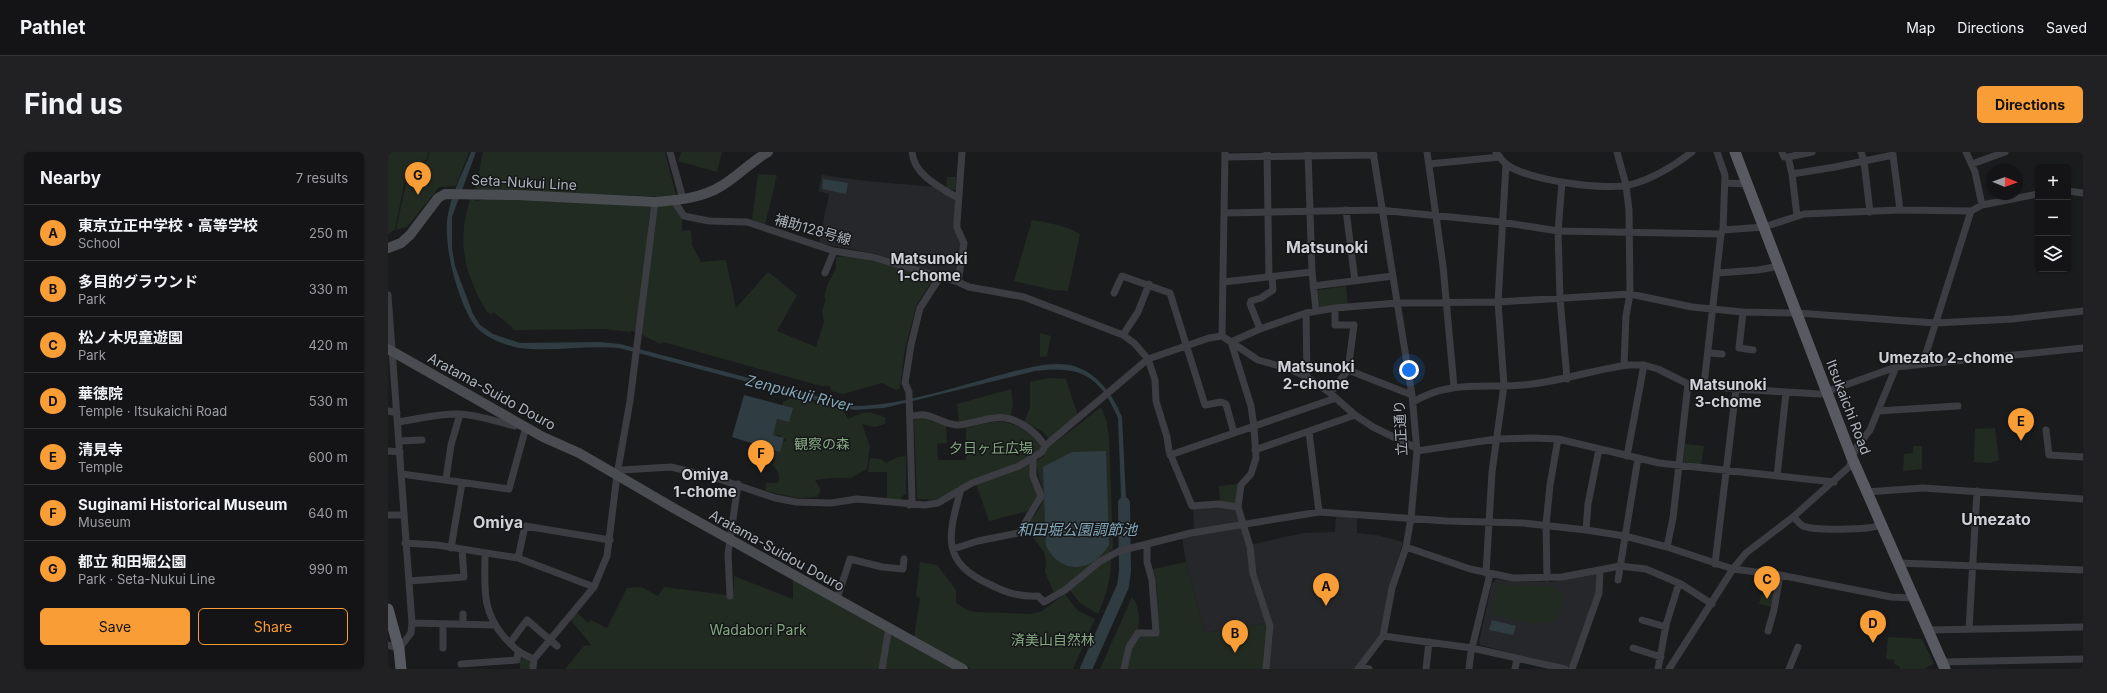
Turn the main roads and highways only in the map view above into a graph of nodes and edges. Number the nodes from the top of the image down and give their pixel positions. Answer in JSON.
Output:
{"nodes":[{"id":1,"x":768,"y":152,"type":"edge"},
{"id":2,"x":1735,"y":152,"type":"edge"},
{"id":3,"x":388,"y":248,"type":"edge"},
{"id":4,"x":390,"y":350,"type":"edge"},
{"id":5,"x":617,"y":474,"type":"joint"},
{"id":6,"x":388,"y":609,"type":"edge"},
{"id":7,"x":393,"y":647,"type":"edge"},
{"id":8,"x":1943,"y":666,"type":"edge"},
{"id":9,"x":401,"y":669,"type":"edge"},
{"id":10,"x":963,"y":669,"type":"edge"}],
"edges":[{"from":1,"to":3,"type":"main road","name":"Seta-Nukui Line"},
{"from":2,"to":8,"type":"main road","name":"Itsukaichi Road"},
{"from":4,"to":5,"type":"main road","name":"Aratama-Suido Douro"},
{"from":5,"to":10,"type":"main road","name":"Aratama-Suidou Douro"},
{"from":6,"to":7,"type":"main road"},
{"from":7,"to":9,"type":"main road"}]}
